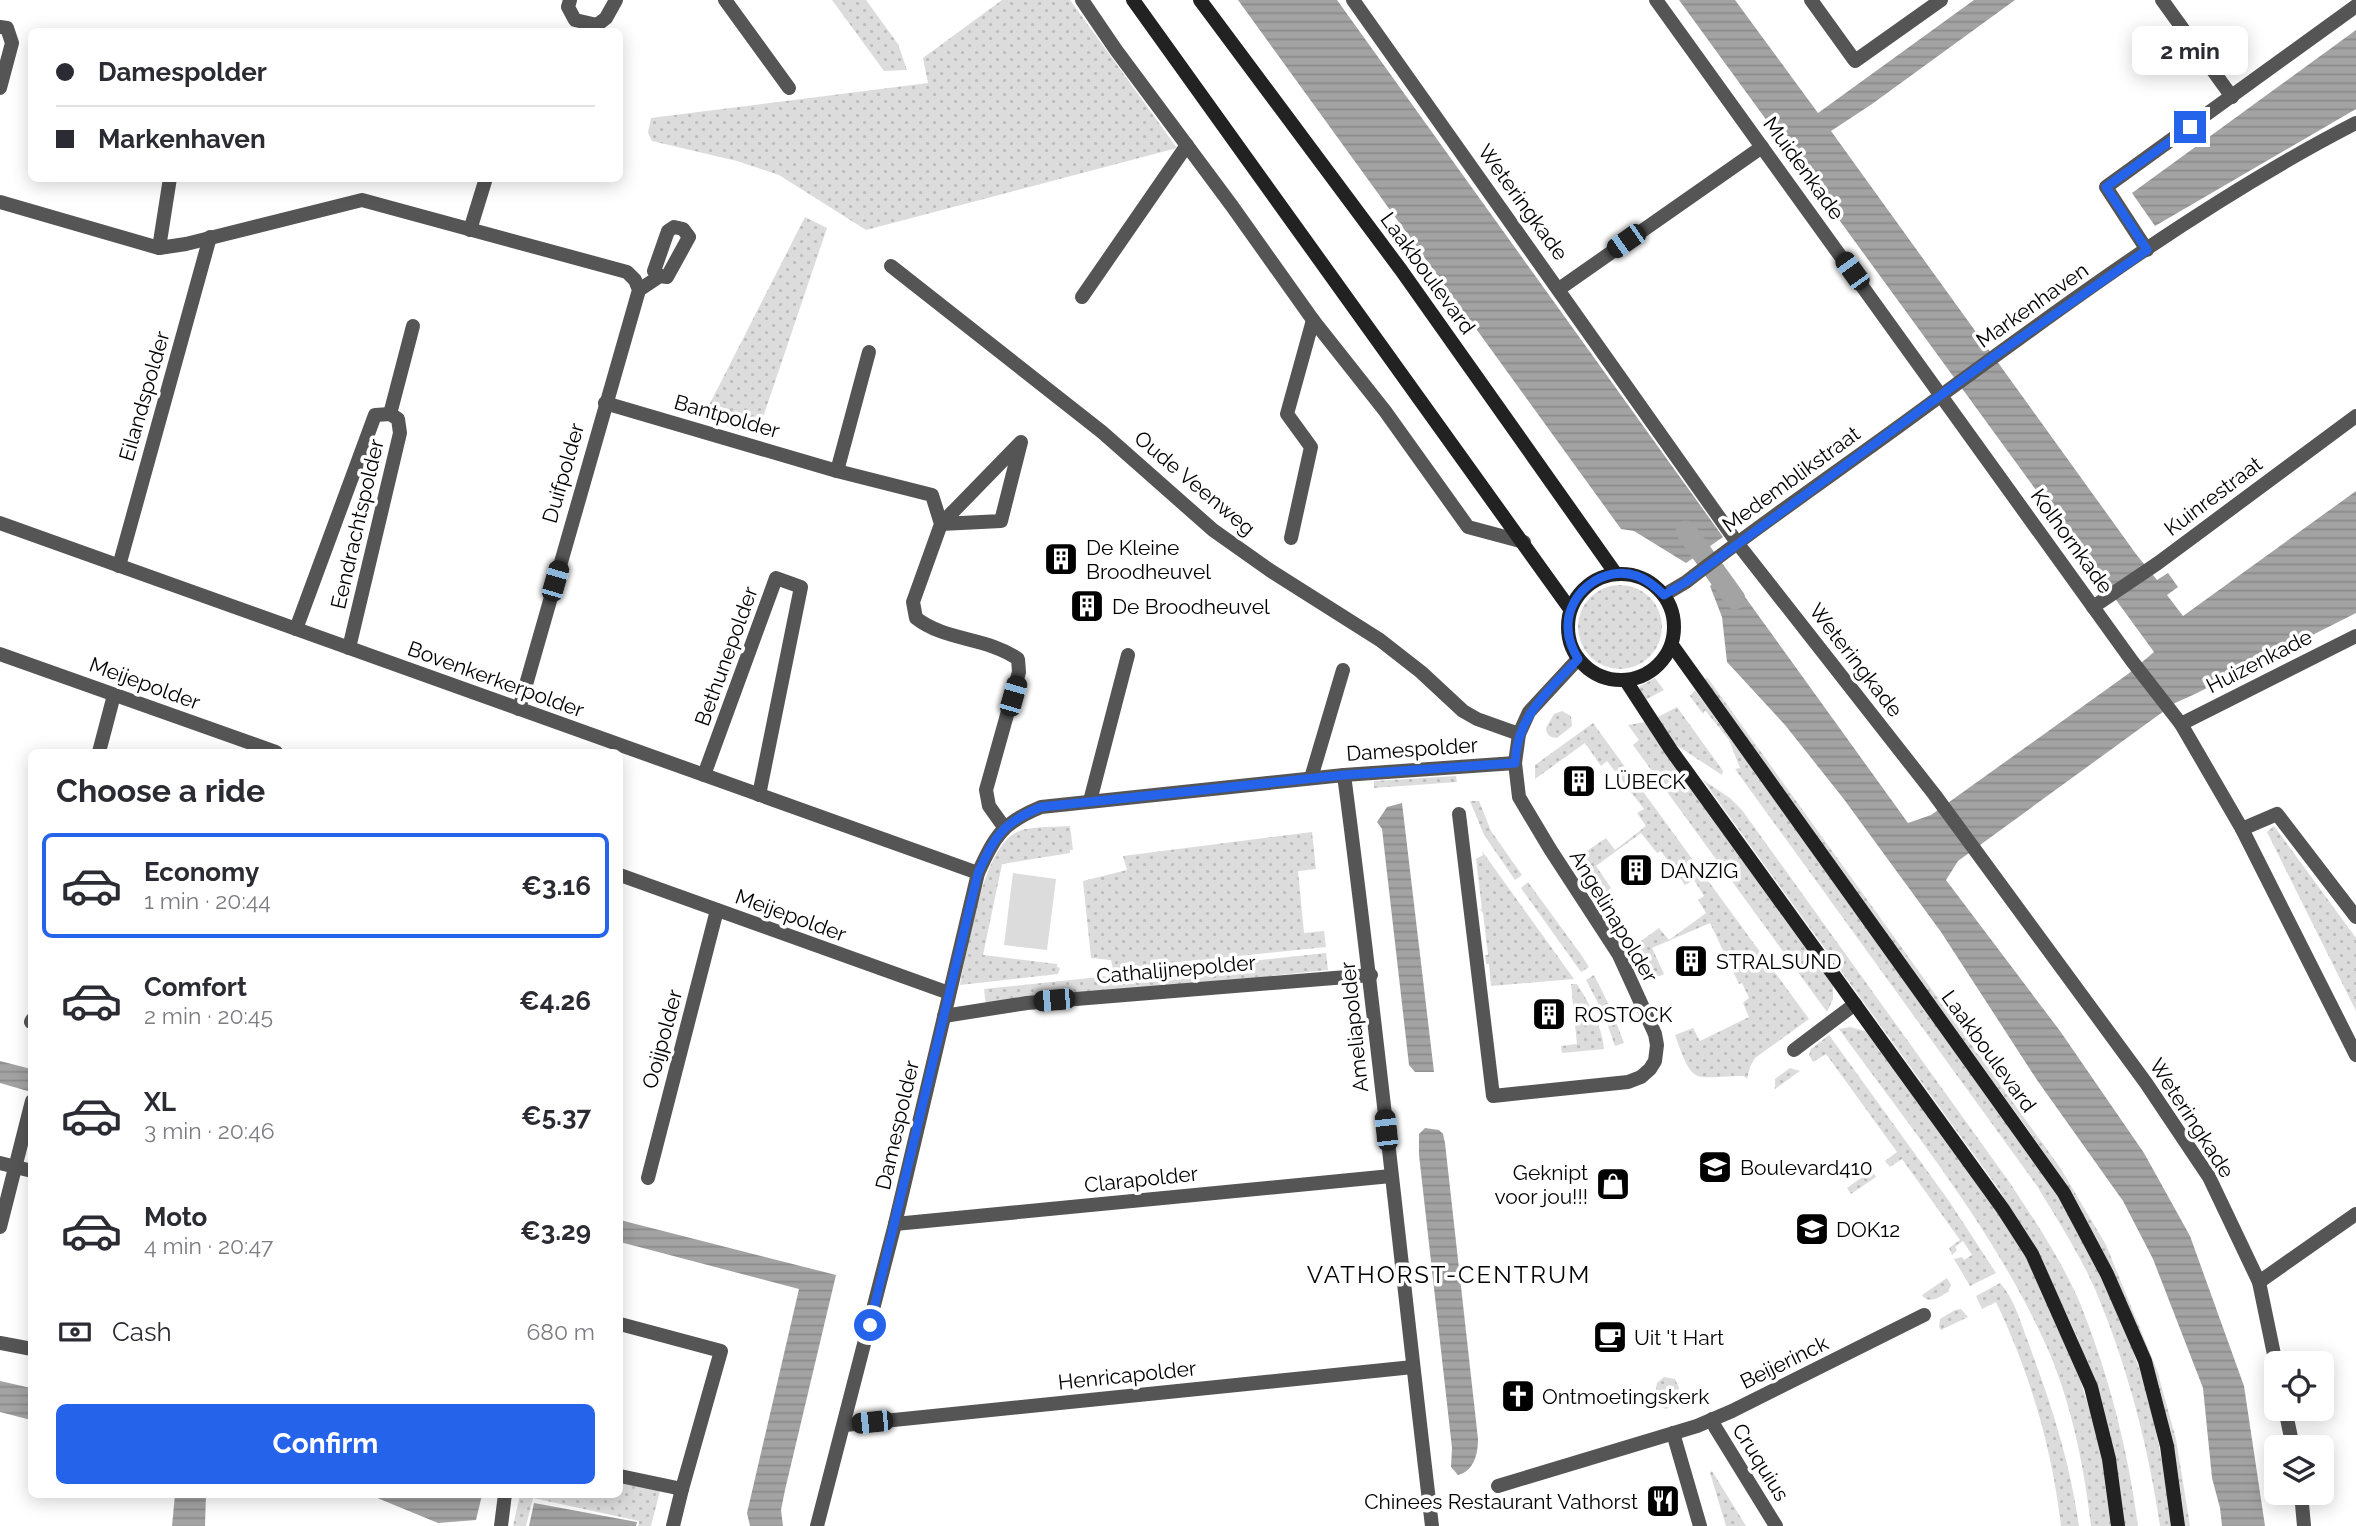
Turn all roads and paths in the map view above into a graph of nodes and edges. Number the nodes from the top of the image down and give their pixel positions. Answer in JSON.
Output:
{"nodes":[{"id":1,"x":570,"y":0,"type":"edge"},
{"id":2,"x":616,"y":0,"type":"edge"},
{"id":3,"x":725,"y":0,"type":"edge"},
{"id":4,"x":1082,"y":0,"type":"edge"},
{"id":5,"x":1133,"y":0,"type":"edge"},
{"id":6,"x":1199,"y":0,"type":"edge"},
{"id":7,"x":1353,"y":0,"type":"edge"},
{"id":8,"x":1656,"y":0,"type":"edge"},
{"id":9,"x":1811,"y":0,"type":"edge"},
{"id":10,"x":1941,"y":0,"type":"edge"},
{"id":11,"x":2162,"y":0,"type":"edge"},
{"id":12,"x":2356,"y":6,"type":"edge"},
{"id":13,"x":0,"y":27,"type":"edge"},
{"id":14,"x":0,"y":88,"type":"edge"},
{"id":15,"x":789,"y":88,"type":"dead end"},
{"id":16,"x":2232,"y":97,"type":"junction"},
{"id":17,"x":2353,"y":129,"type":"edge"},
{"id":18,"x":1187,"y":145,"type":"junction"},
{"id":19,"x":1762,"y":147,"type":"junction"},
{"id":20,"x":169,"y":182,"type":"edge"},
{"id":21,"x":484,"y":182,"type":"edge"},
{"id":22,"x":0,"y":202,"type":"edge"},
{"id":23,"x":470,"y":230,"type":"junction"},
{"id":24,"x":210,"y":237,"type":"junction"},
{"id":25,"x":159,"y":248,"type":"junction"},
{"id":26,"x":2147,"y":250,"type":"junction"},
{"id":27,"x":891,"y":266,"type":"dead end"},
{"id":28,"x":660,"y":276,"type":"dead end"},
{"id":29,"x":1559,"y":289,"type":"junction"},
{"id":30,"x":639,"y":290,"type":"junction"},
{"id":31,"x":1082,"y":297,"type":"dead end"},
{"id":32,"x":1313,"y":320,"type":"junction"},
{"id":33,"x":413,"y":326,"type":"dead end"},
{"id":34,"x":869,"y":352,"type":"dead end"},
{"id":35,"x":1942,"y":395,"type":"junction"},
{"id":36,"x":605,"y":403,"type":"junction"},
{"id":37,"x":390,"y":414,"type":"junction"},
{"id":38,"x":2356,"y":416,"type":"edge"},
{"id":39,"x":838,"y":471,"type":"junction"},
{"id":40,"x":0,"y":523,"type":"edge"},
{"id":41,"x":941,"y":524,"type":"junction"},
{"id":42,"x":1291,"y":538,"type":"dead end"},
{"id":43,"x":1524,"y":542,"type":"junction"},
{"id":44,"x":1738,"y":544,"type":"junction"},
{"id":45,"x":119,"y":566,"type":"junction"},
{"id":46,"x":1616,"y":574,"type":"junction"},
{"id":47,"x":1664,"y":595,"type":"junction"},
{"id":48,"x":2093,"y":607,"type":"junction"},
{"id":49,"x":1570,"y":609,"type":"junction"},
{"id":50,"x":296,"y":629,"type":"junction"},
{"id":51,"x":2356,"y":636,"type":"edge"},
{"id":52,"x":1672,"y":645,"type":"junction"},
{"id":53,"x":349,"y":648,"type":"junction"},
{"id":54,"x":0,"y":654,"type":"edge"},
{"id":55,"x":1128,"y":655,"type":"dead end"},
{"id":56,"x":1578,"y":659,"type":"junction"},
{"id":57,"x":1343,"y":670,"type":"dead end"},
{"id":58,"x":1626,"y":681,"type":"junction"},
{"id":59,"x":114,"y":695,"type":"junction"},
{"id":60,"x":519,"y":709,"type":"junction"},
{"id":61,"x":2181,"y":724,"type":"junction"},
{"id":62,"x":1520,"y":734,"type":"junction"},
{"id":63,"x":100,"y":749,"type":"edge"},
{"id":64,"x":267,"y":749,"type":"edge"},
{"id":65,"x":1515,"y":763,"type":"junction"},
{"id":66,"x":704,"y":775,"type":"junction"},
{"id":67,"x":1344,"y":775,"type":"junction"},
{"id":68,"x":1311,"y":778,"type":"junction"},
{"id":69,"x":759,"y":795,"type":"junction"},
{"id":70,"x":1090,"y":802,"type":"junction"},
{"id":71,"x":1459,"y":814,"type":"dead end"},
{"id":72,"x":1004,"y":827,"type":"junction"},
{"id":73,"x":2242,"y":830,"type":"junction"},
{"id":74,"x":978,"y":873,"type":"junction"},
{"id":75,"x":623,"y":876,"type":"edge"},
{"id":76,"x":717,"y":911,"type":"junction"},
{"id":77,"x":2356,"y":917,"type":"edge"},
{"id":78,"x":1371,"y":975,"type":"junction"},
{"id":79,"x":949,"y":993,"type":"junction"},
{"id":80,"x":1855,"y":1004,"type":"junction"},
{"id":81,"x":944,"y":1016,"type":"junction"},
{"id":82,"x":1794,"y":1050,"type":"dead end"},
{"id":83,"x":2356,"y":1055,"type":"edge"},
{"id":84,"x":28,"y":1117,"type":"edge"},
{"id":85,"x":0,"y":1163,"type":"edge"},
{"id":86,"x":15,"y":1167,"type":"junction"},
{"id":87,"x":28,"y":1170,"type":"edge"},
{"id":88,"x":1391,"y":1176,"type":"junction"},
{"id":89,"x":648,"y":1178,"type":"dead end"},
{"id":90,"x":2356,"y":1214,"type":"edge"},
{"id":91,"x":895,"y":1224,"type":"junction"},
{"id":92,"x":0,"y":1227,"type":"edge"},
{"id":93,"x":2259,"y":1282,"type":"junction"},
{"id":94,"x":1924,"y":1315,"type":"dead end"},
{"id":95,"x":623,"y":1325,"type":"edge"},
{"id":96,"x":0,"y":1343,"type":"edge"},
{"id":97,"x":28,"y":1348,"type":"edge"},
{"id":98,"x":2273,"y":1351,"type":"edge"},
{"id":99,"x":1413,"y":1367,"type":"junction"},
{"id":100,"x":1713,"y":1419,"type":"junction"},
{"id":101,"x":845,"y":1425,"type":"junction"},
{"id":102,"x":1673,"y":1433,"type":"junction"},
{"id":103,"x":623,"y":1477,"type":"edge"},
{"id":104,"x":1498,"y":1486,"type":"dead end"},
{"id":105,"x":681,"y":1489,"type":"junction"},
{"id":106,"x":504,"y":1498,"type":"edge"},
{"id":107,"x":2302,"y":1505,"type":"edge"},
{"id":108,"x":501,"y":1526,"type":"edge"},
{"id":109,"x":673,"y":1526,"type":"edge"},
{"id":110,"x":817,"y":1526,"type":"edge"},
{"id":111,"x":1432,"y":1526,"type":"edge"},
{"id":112,"x":1700,"y":1526,"type":"edge"},
{"id":113,"x":1776,"y":1526,"type":"edge"},
{"id":114,"x":2118,"y":1526,"type":"edge"},
{"id":115,"x":2178,"y":1526,"type":"edge"},
{"id":116,"x":2304,"y":1526,"type":"edge"}],
"edges":[{"from":1,"to":2,"type":"street"},
{"from":3,"to":15,"type":"street"},
{"from":4,"to":18,"type":"street"},
{"from":5,"to":43,"type":"main road"},
{"from":6,"to":46,"type":"main road","name":"Laakboulevard"},
{"from":7,"to":29,"type":"street","name":"Weteringkade"},
{"from":8,"to":19,"type":"street","name":"Muidenkade"},
{"from":9,"to":10,"type":"street"},
{"from":11,"to":16,"type":"street"},
{"from":12,"to":16,"type":"street"},
{"from":13,"to":14,"type":"street"},
{"from":16,"to":26,"type":"street"},
{"from":17,"to":26,"type":"street","name":"Markenhaven"},
{"from":18,"to":31,"type":"street"},
{"from":18,"to":32,"type":"street"},
{"from":19,"to":29,"type":"street"},
{"from":19,"to":35,"type":"street","name":"Muidenkade"},
{"from":20,"to":25,"type":"street"},
{"from":21,"to":23,"type":"street"},
{"from":22,"to":25,"type":"street"},
{"from":23,"to":24,"type":"street"},
{"from":23,"to":30,"type":"street"},
{"from":24,"to":25,"type":"street"},
{"from":24,"to":45,"type":"street","name":"Eilandspolder"},
{"from":26,"to":35,"type":"street","name":"Markenhaven"},
{"from":27,"to":62,"type":"street","name":"Oude Veenweg"},
{"from":28,"to":30,"type":"street"},
{"from":29,"to":44,"type":"street","name":"Weteringkade"},
{"from":30,"to":36,"type":"street","name":"Duifpolder"},
{"from":32,"to":42,"type":"street"},
{"from":32,"to":43,"type":"street"},
{"from":33,"to":37,"type":"street","name":"Eendrachtspolder"},
{"from":34,"to":39,"type":"street"},
{"from":35,"to":44,"type":"street","name":"Medemblikstraat"},
{"from":35,"to":48,"type":"street","name":"Kolhornkade"},
{"from":36,"to":39,"type":"street","name":"Bantpolder"},
{"from":36,"to":60,"type":"street","name":"Duifpolder"},
{"from":37,"to":50,"type":"street","name":"Eendrachtspolder"},
{"from":37,"to":53,"type":"street","name":"Eendrachtspolder"},
{"from":38,"to":48,"type":"street","name":"Kuinrestraat"},
{"from":39,"to":41,"type":"street","name":"Bantpolder"},
{"from":40,"to":45,"type":"street","name":"Bovenkerkerpolder"},
{"from":41,"to":41,"type":"street"},
{"from":41,"to":72,"type":"street"},
{"from":43,"to":49,"type":"main road"},
{"from":44,"to":47,"type":"street","name":"Medemblikstraat"},
{"from":44,"to":93,"type":"street","name":"Weteringkade"},
{"from":45,"to":50,"type":"street","name":"Bovenkerkerpolder"},
{"from":46,"to":47,"type":"main road"},
{"from":46,"to":49,"type":"main road"},
{"from":47,"to":52,"type":"main road"},
{"from":48,"to":61,"type":"street","name":"Kolhornkade"},
{"from":49,"to":56,"type":"main road"},
{"from":50,"to":53,"type":"street","name":"Bovenkerkerpolder"},
{"from":51,"to":61,"type":"street","name":"Huizenkade"},
{"from":52,"to":58,"type":"main road"},
{"from":52,"to":115,"type":"main road","name":"Laakboulevard"},
{"from":53,"to":60,"type":"street","name":"Bovenkerkerpolder"},
{"from":54,"to":59,"type":"street","name":"Meijepolder"},
{"from":55,"to":70,"type":"street"},
{"from":56,"to":58,"type":"main road"},
{"from":56,"to":62,"type":"street","name":"Angelinapolder"},
{"from":57,"to":68,"type":"street","name":"Damespolder"},
{"from":58,"to":80,"type":"main road"},
{"from":59,"to":63,"type":"street"},
{"from":59,"to":64,"type":"street","name":"Meijepolder"},
{"from":60,"to":66,"type":"street","name":"Bovenkerkerpolder"},
{"from":61,"to":73,"type":"street","name":"Kolhornkade"},
{"from":62,"to":65,"type":"street","name":"Angelinapolder"},
{"from":65,"to":67,"type":"street","name":"Damespolder"},
{"from":65,"to":71,"type":"street","name":"Angelinapolder"},
{"from":66,"to":69,"type":"street","name":"Bovenkerkerpolder"},
{"from":66,"to":69,"type":"street","name":"Bethunepolder"},
{"from":67,"to":68,"type":"street","name":"Damespolder"},
{"from":67,"to":78,"type":"street","name":"Ameliapolder"},
{"from":68,"to":70,"type":"street","name":"Damespolder"},
{"from":69,"to":74,"type":"street","name":"Bovenkerkerpolder"},
{"from":70,"to":72,"type":"street","name":"Damespolder"},
{"from":72,"to":74,"type":"street","name":"Damespolder"},
{"from":73,"to":77,"type":"street"},
{"from":73,"to":83,"type":"street","name":"Kolhornkade"},
{"from":74,"to":79,"type":"street","name":"Damespolder"},
{"from":75,"to":76,"type":"street","name":"Meijepolder"},
{"from":76,"to":79,"type":"street","name":"Meijepolder"},
{"from":76,"to":89,"type":"street","name":"Ooijpolder"},
{"from":78,"to":81,"type":"street","name":"Cathalijnepolder"},
{"from":78,"to":88,"type":"street","name":"Ameliapolder"},
{"from":79,"to":81,"type":"street","name":"Damespolder"},
{"from":80,"to":82,"type":"street"},
{"from":80,"to":114,"type":"main road"},
{"from":81,"to":91,"type":"street","name":"Damespolder"},
{"from":84,"to":86,"type":"street"},
{"from":85,"to":86,"type":"street"},
{"from":86,"to":87,"type":"street"},
{"from":86,"to":92,"type":"street"},
{"from":88,"to":91,"type":"street","name":"Clarapolder"},
{"from":88,"to":99,"type":"street","name":"Ameliapolder"},
{"from":90,"to":93,"type":"street"},
{"from":91,"to":101,"type":"street","name":"Damespolder"},
{"from":93,"to":98,"type":"street","name":"Weteringkade"},
{"from":94,"to":100,"type":"street","name":"Beijerinck"},
{"from":95,"to":105,"type":"street"},
{"from":96,"to":97,"type":"street"},
{"from":99,"to":101,"type":"street","name":"Henricapolder"},
{"from":99,"to":111,"type":"street","name":"Ameliapolder"},
{"from":100,"to":102,"type":"street","name":"Beijerinck"},
{"from":100,"to":113,"type":"street","name":"Cruquius"},
{"from":101,"to":110,"type":"street","name":"Damespolder"},
{"from":102,"to":104,"type":"street","name":"Beijerinck"},
{"from":102,"to":112,"type":"street"},
{"from":103,"to":105,"type":"street"},
{"from":105,"to":109,"type":"street"},
{"from":106,"to":108,"type":"street"},
{"from":107,"to":116,"type":"street"}]}
